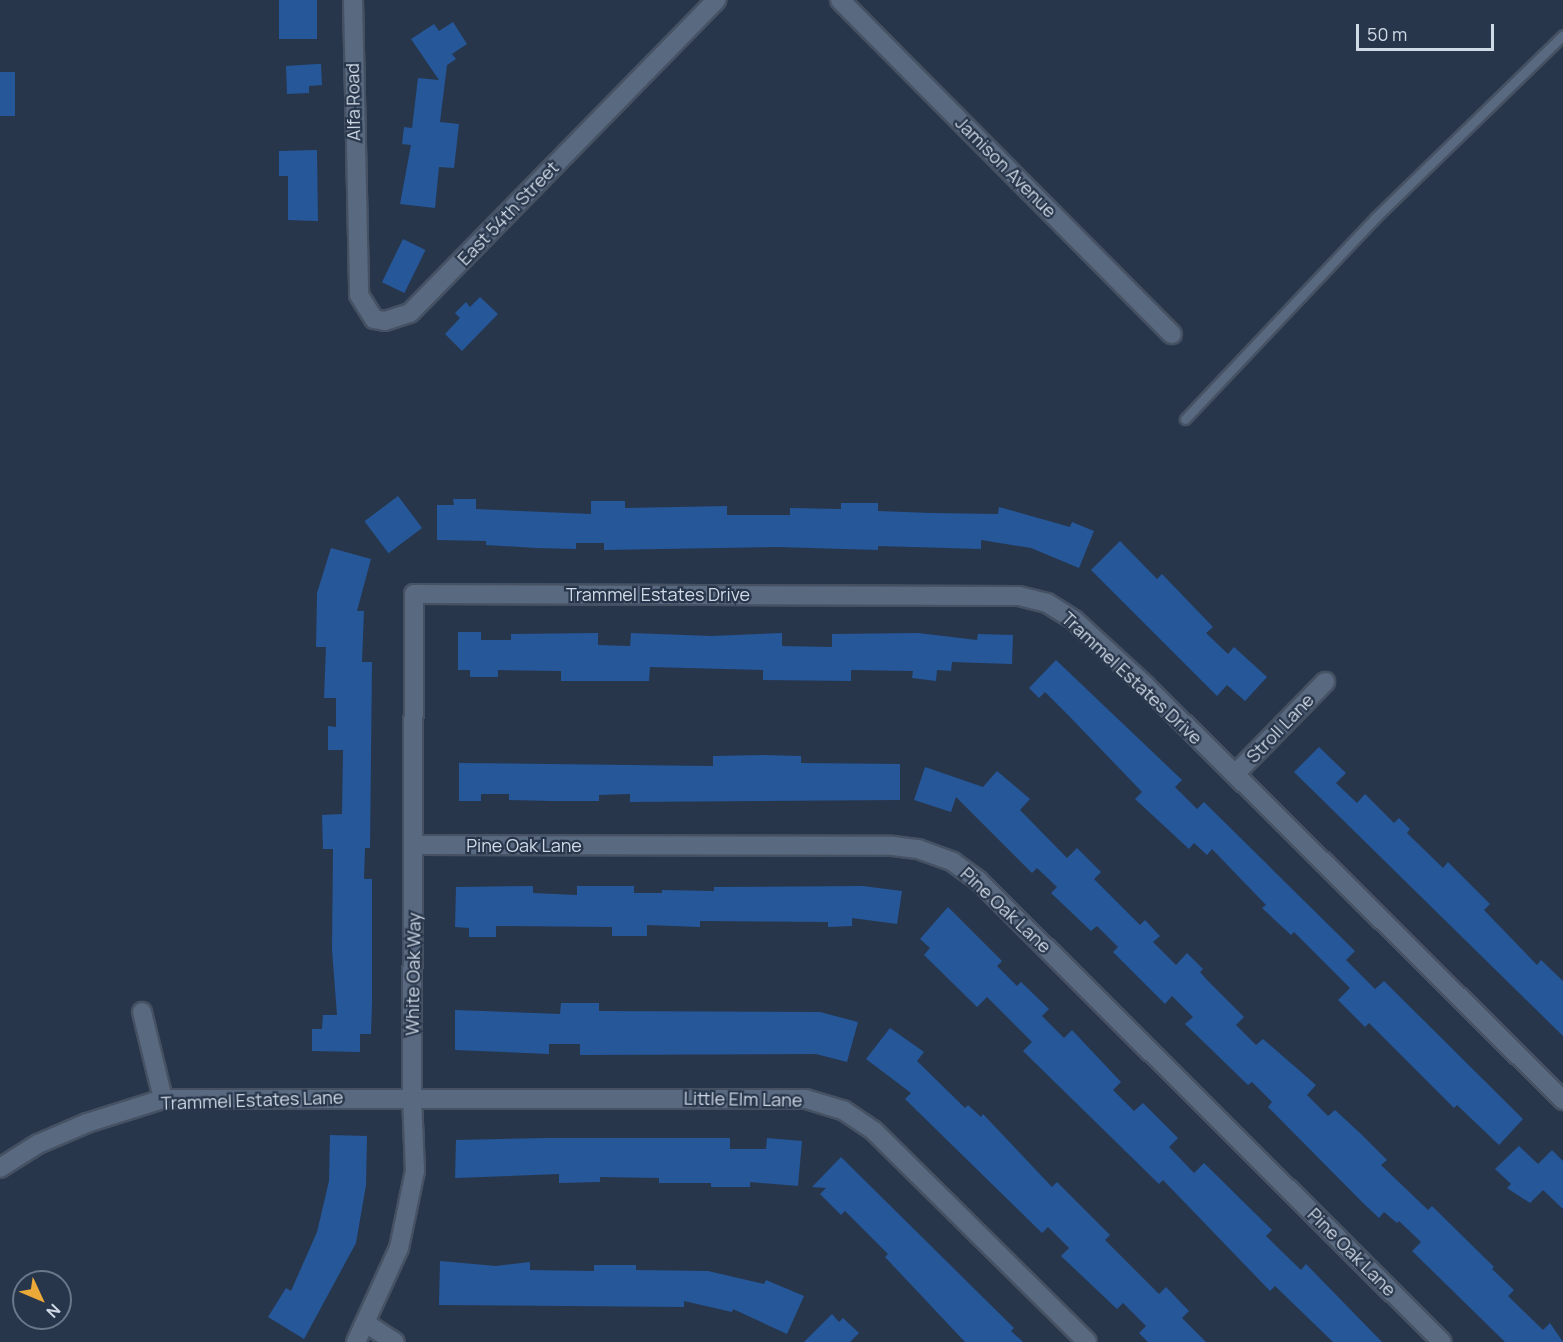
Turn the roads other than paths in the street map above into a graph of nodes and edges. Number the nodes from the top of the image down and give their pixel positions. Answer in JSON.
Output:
{"nodes":[{"id":1,"x":353,"y":0,"type":"edge"},
{"id":2,"x":717,"y":0,"type":"edge"},
{"id":3,"x":840,"y":0,"type":"edge"},
{"id":4,"x":1563,"y":35,"type":"edge"},
{"id":5,"x":356,"y":203,"type":"joint"},
{"id":6,"x":1172,"y":334,"type":"dead end"},
{"id":7,"x":1185,"y":419,"type":"dead end"},
{"id":8,"x":414,"y":594,"type":"joint"},
{"id":9,"x":1325,"y":682,"type":"dead end"},
{"id":10,"x":1235,"y":774,"type":"junction"},
{"id":11,"x":414,"y":845,"type":"junction"},
{"id":12,"x":142,"y":1012,"type":"dead end"},
{"id":13,"x":412,"y":1097,"type":"junction"},
{"id":14,"x":163,"y":1099,"type":"junction"},
{"id":15,"x":1563,"y":1100,"type":"edge"},
{"id":16,"x":0,"y":1168,"type":"edge"},
{"id":17,"x":367,"y":1324,"type":"junction"},
{"id":18,"x":356,"y":1342,"type":"edge"},
{"id":19,"x":395,"y":1342,"type":"edge"},
{"id":20,"x":1087,"y":1342,"type":"edge"},
{"id":21,"x":1442,"y":1342,"type":"edge"}],
"edges":[{"from":1,"to":5,"type":"street","name":"Alfa Road"},
{"from":2,"to":5,"type":"street","name":"East 54th Street"},
{"from":3,"to":6,"type":"street","name":"Jamison Avenue"},
{"from":4,"to":7,"type":"lane"},
{"from":8,"to":10,"type":"street","name":"Trammel Estates Drive"},
{"from":8,"to":11,"type":"street","name":"White Oak Way"},
{"from":9,"to":10,"type":"street","name":"Stroll Lane"},
{"from":10,"to":15,"type":"street","name":"Trammel Estates Drive"},
{"from":11,"to":13,"type":"street","name":"White Oak Way"},
{"from":11,"to":21,"type":"street","name":"Pine Oak Lane"},
{"from":12,"to":14,"type":"street"},
{"from":13,"to":14,"type":"street","name":"Trammel Estates Lane"},
{"from":13,"to":17,"type":"street","name":"White Oak Way"},
{"from":13,"to":20,"type":"street","name":"Little Elm Lane"},
{"from":14,"to":16,"type":"street","name":"Trammel Estates Lane"},
{"from":17,"to":18,"type":"street","name":"White Oak Way"},
{"from":17,"to":19,"type":"street"}]}
